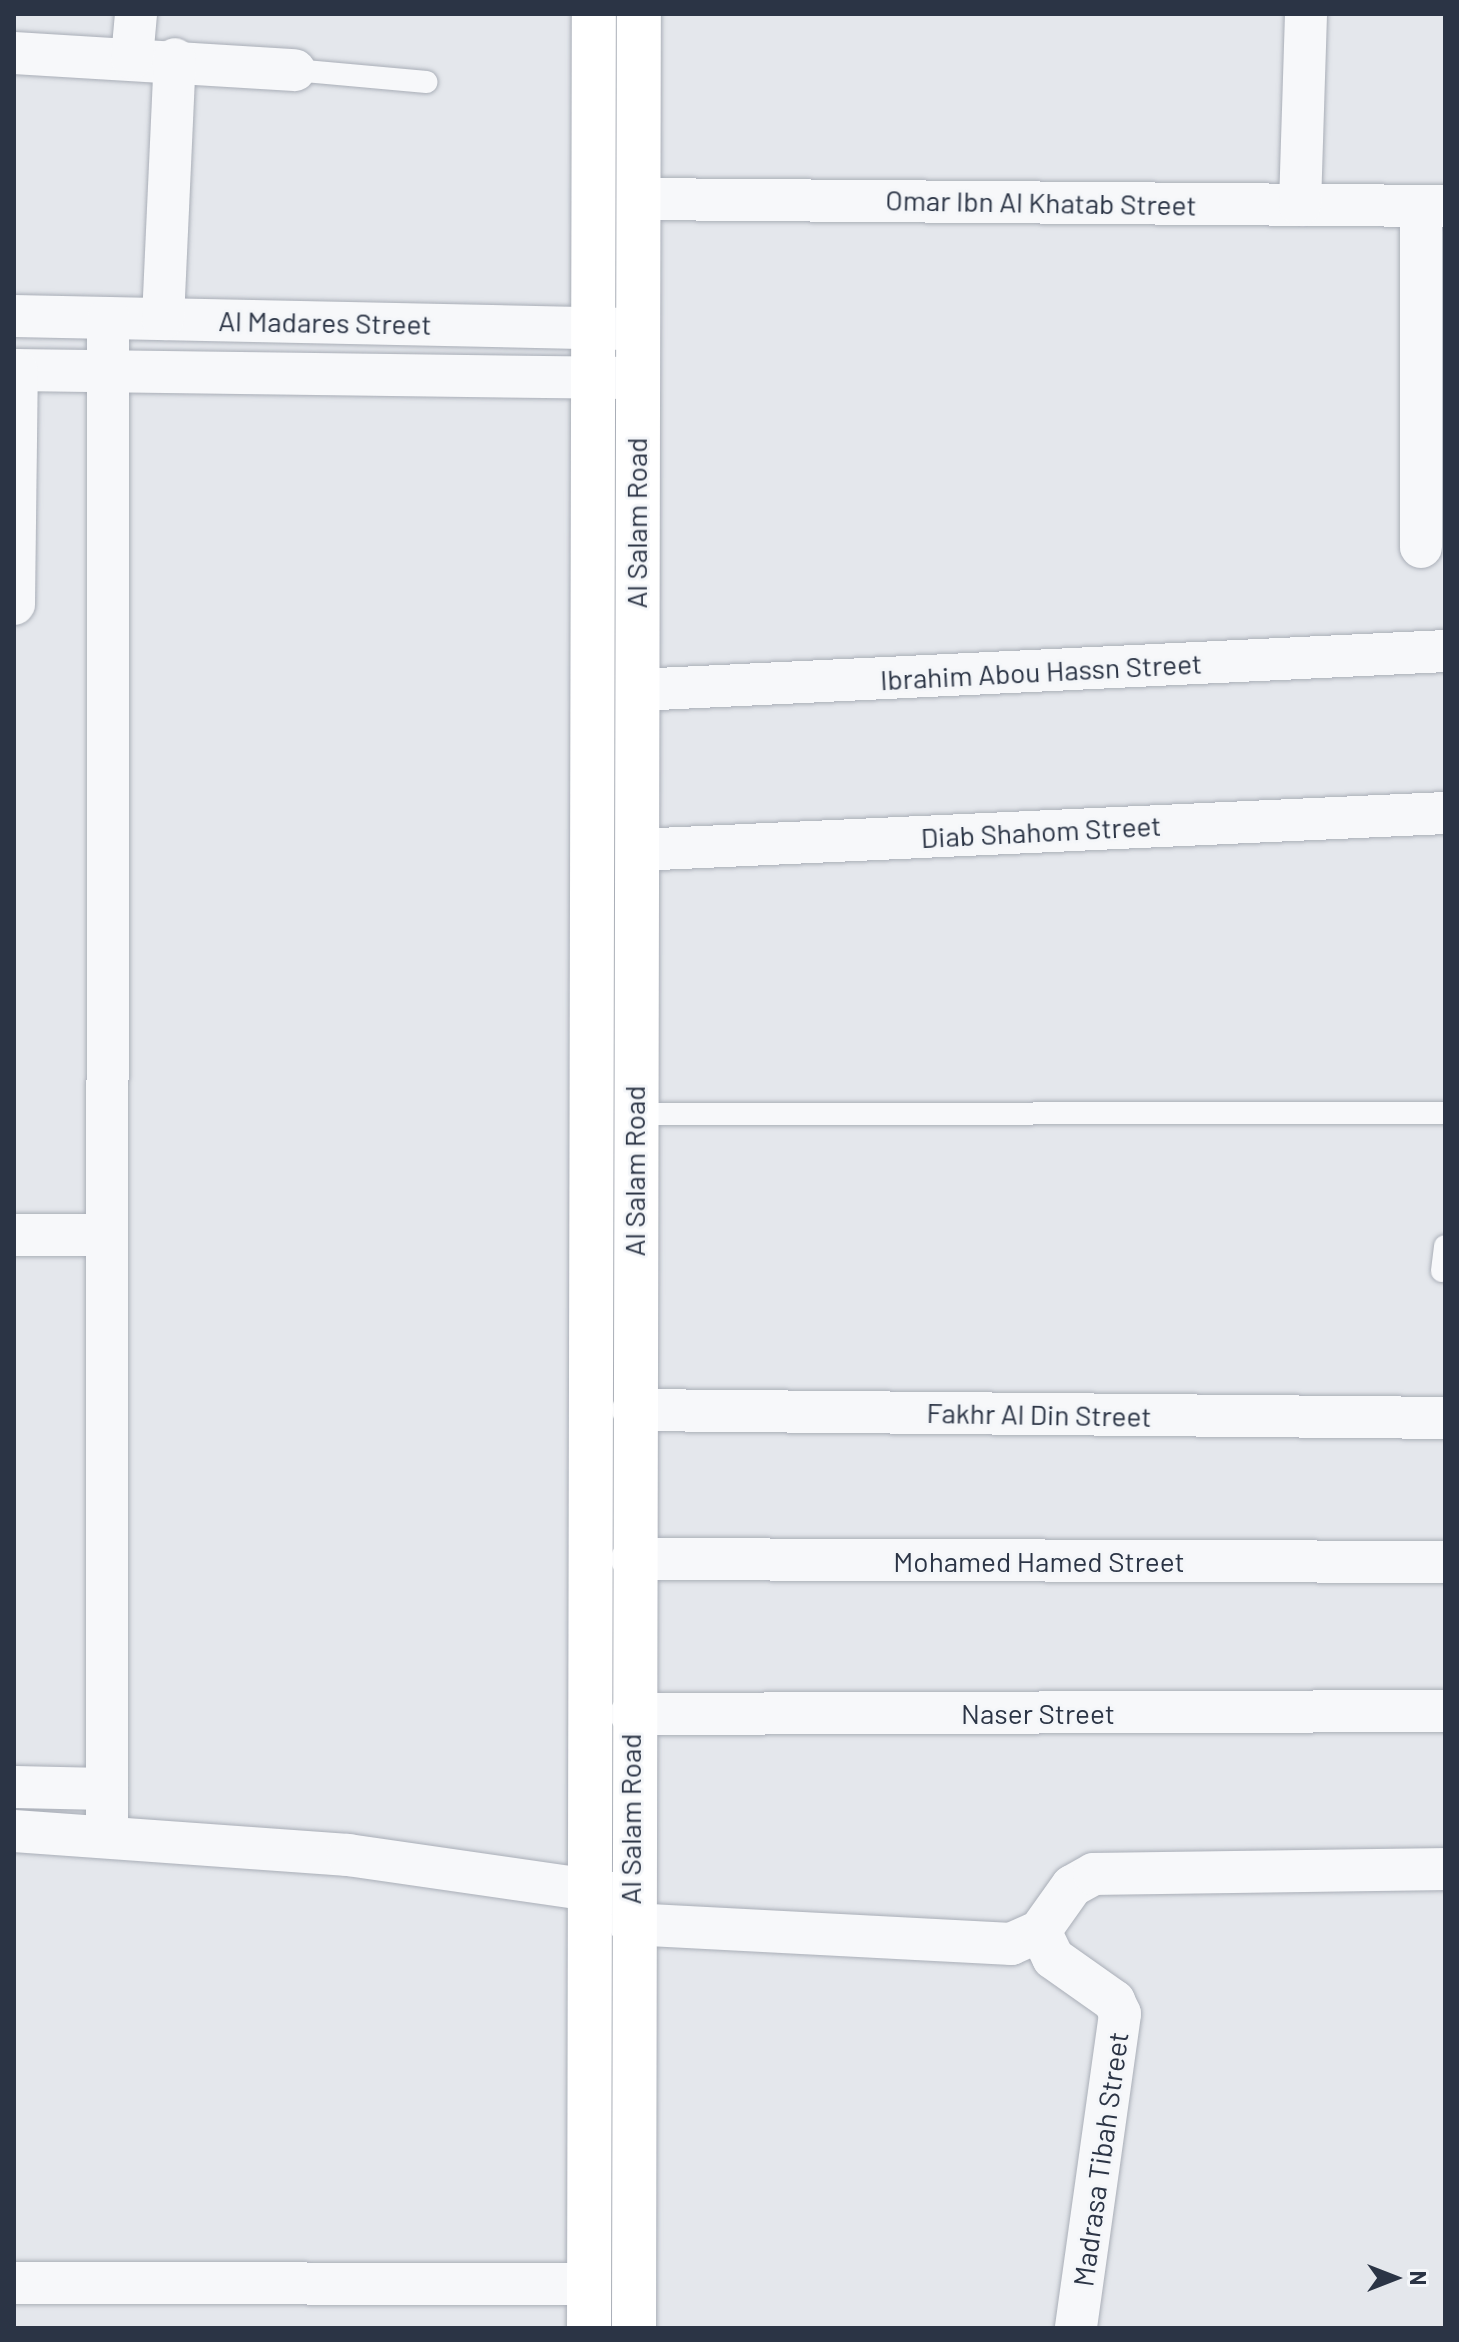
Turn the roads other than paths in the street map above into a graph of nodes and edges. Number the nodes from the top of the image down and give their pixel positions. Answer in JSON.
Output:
{"nodes":[{"id":1,"x":136,"y":14,"type":"edge"},
{"id":2,"x":594,"y":14,"type":"edge"},
{"id":3,"x":639,"y":14,"type":"edge"},
{"id":4,"x":1306,"y":14,"type":"edge"},
{"id":5,"x":14,"y":53,"type":"edge"},
{"id":6,"x":132,"y":58,"type":"junction"},
{"id":7,"x":175,"y":59,"type":"junction"},
{"id":8,"x":294,"y":70,"type":"joint"},
{"id":9,"x":426,"y":82,"type":"dead end"},
{"id":10,"x":638,"y":199,"type":"junction"},
{"id":11,"x":1300,"y":205,"type":"junction"},
{"id":12,"x":1433,"y":206,"type":"edge"},
{"id":13,"x":14,"y":316,"type":"edge"},
{"id":14,"x":108,"y":318,"type":"junction"},
{"id":15,"x":163,"y":319,"type":"junction"},
{"id":16,"x":593,"y":328,"type":"junction"},
{"id":17,"x":637,"y":329,"type":"junction"},
{"id":18,"x":16,"y":370,"type":"edge"},
{"id":19,"x":105,"y":371,"type":"junction"},
{"id":20,"x":593,"y":378,"type":"junction"},
{"id":21,"x":636,"y":378,"type":"junction"},
{"id":22,"x":1421,"y":547,"type":"dead end"},
{"id":23,"x":14,"y":604,"type":"edge"},
{"id":24,"x":1445,"y":651,"type":"edge"},
{"id":25,"x":637,"y":690,"type":"junction"},
{"id":26,"x":1445,"y":813,"type":"edge"},
{"id":27,"x":637,"y":850,"type":"junction"},
{"id":28,"x":1445,"y":1113,"type":"edge"},
{"id":29,"x":635,"y":1114,"type":"junction"},
{"id":30,"x":14,"y":1235,"type":"edge"},
{"id":31,"x":106,"y":1235,"type":"junction"},
{"id":32,"x":1445,"y":1246,"type":"edge"},
{"id":33,"x":1442,"y":1271,"type":"dead end"},
{"id":34,"x":633,"y":1410,"type":"junction"},
{"id":35,"x":1445,"y":1418,"type":"edge"},
{"id":36,"x":632,"y":1559,"type":"junction"},
{"id":37,"x":1445,"y":1562,"type":"edge"},
{"id":38,"x":1445,"y":1711,"type":"edge"},
{"id":39,"x":631,"y":1714,"type":"junction"},
{"id":40,"x":14,"y":1787,"type":"edge"},
{"id":41,"x":107,"y":1789,"type":"junction"},
{"id":42,"x":14,"y":1831,"type":"edge"},
{"id":43,"x":107,"y":1835,"type":"junction"},
{"id":44,"x":1445,"y":1869,"type":"edge"},
{"id":45,"x":616,"y":1903,"type":"junction"},
{"id":46,"x":1040,"y":1931,"type":"junction"},
{"id":47,"x":14,"y":2283,"type":"edge"},
{"id":48,"x":589,"y":2284,"type":"junction"},
{"id":49,"x":589,"y":2328,"type":"edge"},
{"id":50,"x":634,"y":2328,"type":"edge"},
{"id":51,"x":1076,"y":2328,"type":"edge"}],
"edges":[{"from":1,"to":6,"type":"street"},
{"from":2,"to":16,"type":"main road","name":"Al Salam Road"},
{"from":3,"to":10,"type":"main road","name":"Al Salam Road"},
{"from":4,"to":11,"type":"street"},
{"from":5,"to":6,"type":"street"},
{"from":6,"to":7,"type":"street"},
{"from":7,"to":8,"type":"street"},
{"from":7,"to":15,"type":"street"},
{"from":8,"to":9,"type":"lane"},
{"from":10,"to":11,"type":"street","name":"Omar Ibn Al Khatab Street"},
{"from":10,"to":17,"type":"main road","name":"Al Salam Road"},
{"from":11,"to":12,"type":"street","name":"Omar Ibn Al Khatab Street"},
{"from":12,"to":22,"type":"street"},
{"from":13,"to":14,"type":"street","name":"Al Madares Street"},
{"from":14,"to":15,"type":"street","name":"Al Madares Street"},
{"from":14,"to":19,"type":"street"},
{"from":15,"to":16,"type":"street","name":"Al Madares Street"},
{"from":16,"to":17,"type":"street","name":"Al Madares Street"},
{"from":16,"to":20,"type":"main road","name":"Al Salam Road"},
{"from":17,"to":21,"type":"main road","name":"Al Salam Road"},
{"from":18,"to":19,"type":"street","name":"Al Madares Street"},
{"from":18,"to":23,"type":"street"},
{"from":19,"to":20,"type":"street","name":"Al Madares Street"},
{"from":19,"to":31,"type":"street"},
{"from":20,"to":21,"type":"street","name":"Al Madares Street"},
{"from":20,"to":45,"type":"main road","name":"Al Salam Road"},
{"from":21,"to":25,"type":"main road","name":"Al Salam Road"},
{"from":24,"to":25,"type":"street","name":"Ibrahim Abou Hassn Street"},
{"from":25,"to":27,"type":"main road","name":"Al Salam Road"},
{"from":26,"to":27,"type":"street","name":"Diab Shahom Street"},
{"from":27,"to":29,"type":"main road","name":"Al Salam Road"},
{"from":28,"to":29,"type":"lane"},
{"from":29,"to":34,"type":"main road","name":"Al Salam Road"},
{"from":30,"to":31,"type":"street"},
{"from":31,"to":41,"type":"street"},
{"from":32,"to":33,"type":"lane"},
{"from":34,"to":35,"type":"street","name":"Fakhr Al Din Street"},
{"from":34,"to":36,"type":"main road","name":"Al Salam Road"},
{"from":36,"to":37,"type":"street","name":"Mohamed Hamed Street"},
{"from":36,"to":39,"type":"main road","name":"Al Salam Road"},
{"from":38,"to":39,"type":"street","name":"Naser Street"},
{"from":39,"to":45,"type":"main road","name":"Al Salam Road"},
{"from":40,"to":41,"type":"street"},
{"from":41,"to":43,"type":"street"},
{"from":42,"to":43,"type":"street"},
{"from":43,"to":45,"type":"street"},
{"from":44,"to":46,"type":"street"},
{"from":45,"to":46,"type":"street"},
{"from":45,"to":48,"type":"main road","name":"Al Salam Road"},
{"from":45,"to":50,"type":"main road","name":"Al Salam Road"},
{"from":46,"to":51,"type":"street","name":"Madrasa Tibah Street"},
{"from":47,"to":48,"type":"street"},
{"from":48,"to":49,"type":"main road","name":"Al Salam Road"}]}
